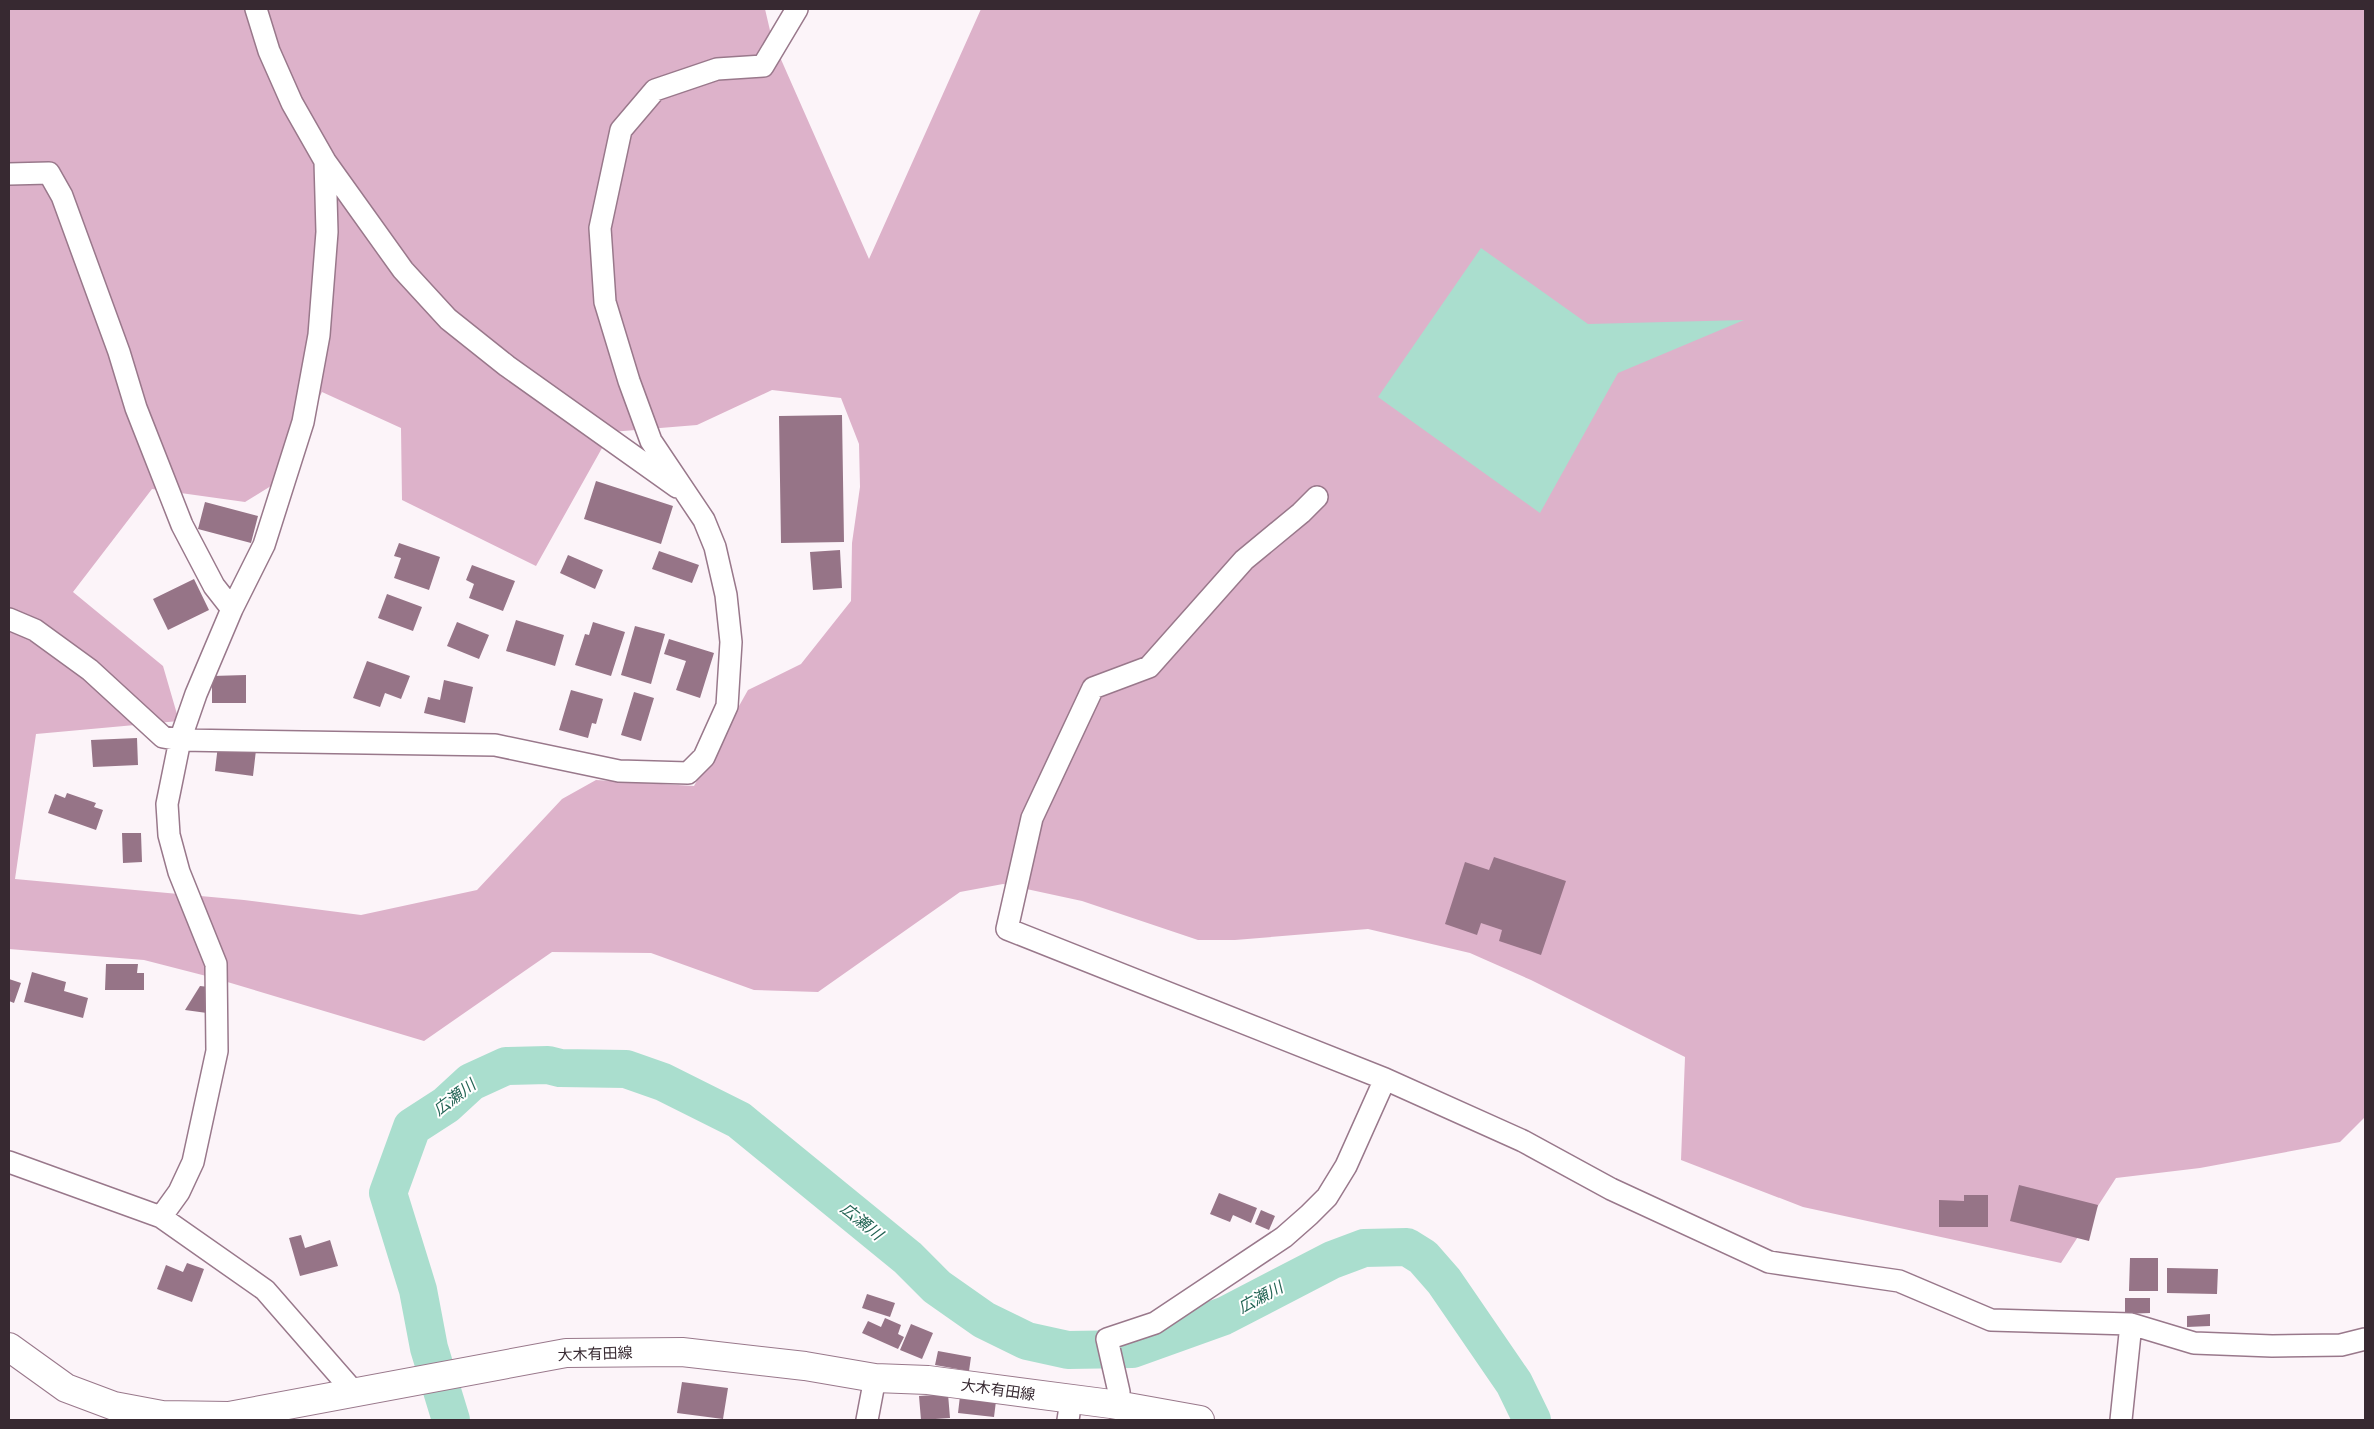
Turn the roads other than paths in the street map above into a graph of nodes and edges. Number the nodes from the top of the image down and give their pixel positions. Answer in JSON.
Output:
{"nodes":[{"id":1,"x":256,"y":9,"type":"edge"},
{"id":2,"x":797,"y":9,"type":"edge"},
{"id":3,"x":325,"y":161,"type":"junction"},
{"id":4,"x":9,"y":174,"type":"edge"},
{"id":5,"x":1317,"y":497,"type":"dead end"},
{"id":6,"x":691,"y":498,"type":"junction"},
{"id":7,"x":232,"y":609,"type":"junction"},
{"id":8,"x":9,"y":618,"type":"edge"},
{"id":9,"x":180,"y":740,"type":"junction"},
{"id":10,"x":1385,"y":1079,"type":"junction"},
{"id":11,"x":9,"y":1162,"type":"edge"},
{"id":12,"x":161,"y":1217,"type":"junction"},
{"id":13,"x":2131,"y":1324,"type":"junction"},
{"id":14,"x":2365,"y":1339,"type":"edge"},
{"id":15,"x":9,"y":1347,"type":"edge"},
{"id":16,"x":875,"y":1378,"type":"junction"},
{"id":17,"x":354,"y":1392,"type":"junction"},
{"id":18,"x":1115,"y":1398,"type":"junction"},
{"id":19,"x":1070,"y":1410,"type":"edge"},
{"id":20,"x":162,"y":1418,"type":"edge"},
{"id":21,"x":867,"y":1420,"type":"edge"},
{"id":22,"x":1200,"y":1420,"type":"edge"},
{"id":23,"x":2121,"y":1420,"type":"edge"}],
"edges":[{"from":1,"to":3,"type":"street"},
{"from":2,"to":6,"type":"street"},
{"from":3,"to":6,"type":"street"},
{"from":3,"to":7,"type":"street"},
{"from":4,"to":7,"type":"street"},
{"from":5,"to":10,"type":"street"},
{"from":6,"to":9,"type":"street"},
{"from":7,"to":9,"type":"street"},
{"from":8,"to":9,"type":"street"},
{"from":9,"to":12,"type":"street"},
{"from":10,"to":13,"type":"street"},
{"from":10,"to":18,"type":"street"},
{"from":11,"to":12,"type":"street"},
{"from":12,"to":17,"type":"street"},
{"from":13,"to":14,"type":"street"},
{"from":13,"to":23,"type":"street"},
{"from":15,"to":20,"type":"main road","name":"大木有田線"},
{"from":16,"to":17,"type":"main road","name":"大木有田線"},
{"from":16,"to":19,"type":"main road","name":"大木有田線"},
{"from":16,"to":21,"type":"street"},
{"from":17,"to":20,"type":"main road","name":"大木有田線"},
{"from":18,"to":19,"type":"main road","name":"大木有田線"},
{"from":18,"to":22,"type":"main road","name":"大木有田線"}]}
